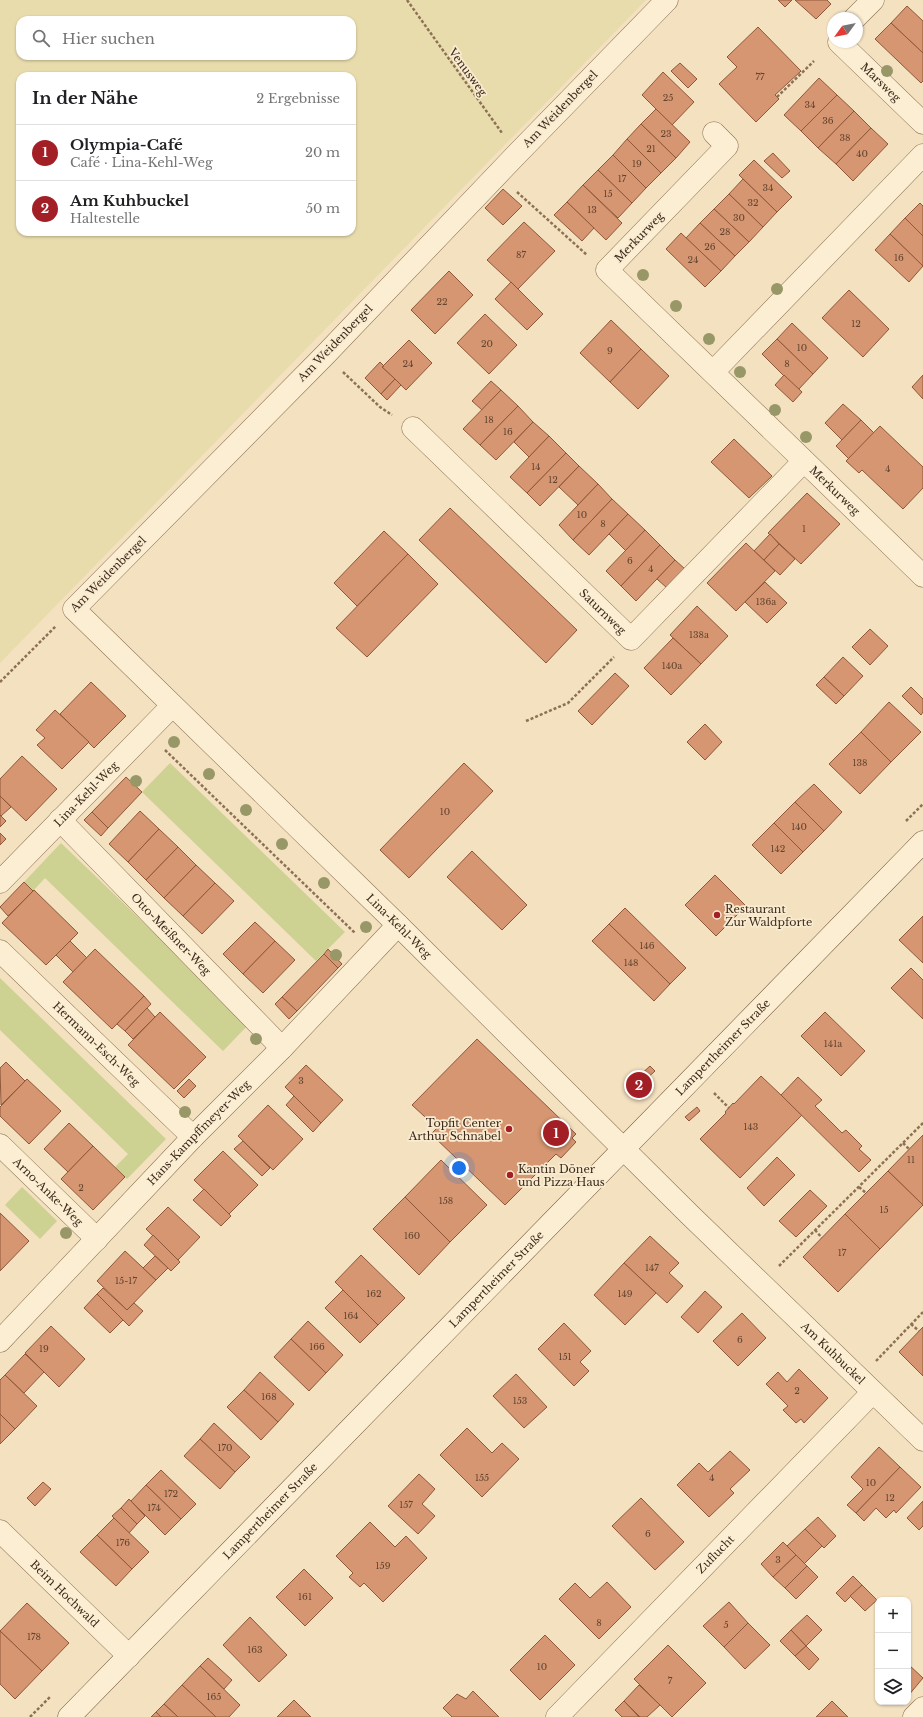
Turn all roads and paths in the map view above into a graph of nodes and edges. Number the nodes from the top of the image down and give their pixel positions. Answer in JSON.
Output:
{"nodes":[{"id":1,"x":406,"y":0,"type":"edge"},
{"id":2,"x":667,"y":0,"type":"edge"},
{"id":3,"x":872,"y":0,"type":"edge"},
{"id":4,"x":861,"y":12,"type":"edge"},
{"id":5,"x":845,"y":48,"type":"edge"},
{"id":6,"x":814,"y":61,"type":"dead end"},
{"id":7,"x":777,"y":97,"type":"dead end"},
{"id":8,"x":923,"y":123,"type":"edge"},
{"id":9,"x":714,"y":133,"type":"dead end"},
{"id":10,"x":516,"y":154,"type":"junction"},
{"id":11,"x":923,"y":155,"type":"edge"},
{"id":12,"x":498,"y":174,"type":"junction"},
{"id":13,"x":607,"y":270,"type":"junction"},
{"id":14,"x":325,"y":355,"type":"junction"},
{"id":15,"x":713,"y":372,"type":"junction"},
{"id":16,"x":413,"y":428,"type":"joint"},
{"id":17,"x":804,"y":461,"type":"junction"},
{"id":18,"x":923,"y":576,"type":"edge"},
{"id":19,"x":74,"y":609,"type":"junction"},
{"id":20,"x":631,"y":639,"type":"junction"},
{"id":21,"x":0,"y":682,"type":"edge"},
{"id":22,"x":172,"y":706,"type":"junction"},
{"id":23,"x":526,"y":721,"type":"dead end"},
{"id":24,"x":146,"y":732,"type":"junction"},
{"id":25,"x":60,"y":820,"type":"junction"},
{"id":26,"x":919,"y":852,"type":"edge"},
{"id":27,"x":0,"y":882,"type":"edge"},
{"id":28,"x":398,"y":925,"type":"junction"},
{"id":29,"x":0,"y":951,"type":"edge"},
{"id":30,"x":374,"y":951,"type":"junction"},
{"id":31,"x":282,"y":1048,"type":"junction"},
{"id":32,"x":714,"y":1093,"type":"dead end"},
{"id":33,"x":729,"y":1108,"type":"dead end"},
{"id":34,"x":923,"y":1123,"type":"edge"},
{"id":35,"x":193,"y":1137,"type":"junction"},
{"id":36,"x":903,"y":1143,"type":"junction"},
{"id":37,"x":0,"y":1145,"type":"edge"},
{"id":38,"x":623,"y":1148,"type":"junction"},
{"id":39,"x":909,"y":1149,"type":"dead end"},
{"id":40,"x":859,"y":1187,"type":"junction"},
{"id":41,"x":866,"y":1193,"type":"dead end"},
{"id":42,"x":815,"y":1230,"type":"junction"},
{"id":43,"x":822,"y":1238,"type":"dead end"},
{"id":44,"x":97,"y":1239,"type":"junction"},
{"id":45,"x":762,"y":1284,"type":"junction"},
{"id":46,"x":923,"y":1312,"type":"edge"},
{"id":47,"x":911,"y":1324,"type":"junction"},
{"id":48,"x":919,"y":1331,"type":"dead end"},
{"id":49,"x":0,"y":1341,"type":"edge"},
{"id":50,"x":866,"y":1385,"type":"junction"},
{"id":51,"x":923,"y":1440,"type":"edge"},
{"id":52,"x":0,"y":1531,"type":"edge"},
{"id":53,"x":129,"y":1656,"type":"junction"},
{"id":54,"x":923,"y":1708,"type":"edge"},
{"id":55,"x":69,"y":1717,"type":"edge"},
{"id":56,"x":557,"y":1717,"type":"edge"},
{"id":57,"x":914,"y":1717,"type":"edge"}],
"edges":[{"from":1,"to":10,"type":"path","name":"Venusweg"},
{"from":2,"to":10,"type":"street","name":"Am Weidenbergel"},
{"from":3,"to":4,"type":"street"},
{"from":5,"to":8,"type":"street","name":"Marsweg"},
{"from":6,"to":7,"type":"path"},
{"from":9,"to":13,"type":"street","name":"Merkurweg"},
{"from":10,"to":12,"type":"street","name":"Am Weidenbergel"},
{"from":11,"to":15,"type":"street"},
{"from":12,"to":13,"type":"path"},
{"from":12,"to":14,"type":"street","name":"Am Weidenbergel"},
{"from":13,"to":15,"type":"street","name":"Merkurweg"},
{"from":14,"to":16,"type":"path"},
{"from":14,"to":19,"type":"street","name":"Am Weidenbergel"},
{"from":15,"to":17,"type":"street","name":"Merkurweg"},
{"from":16,"to":20,"type":"street","name":"Saturnweg"},
{"from":17,"to":18,"type":"street","name":"Merkurweg"},
{"from":17,"to":20,"type":"street","name":"Saturnweg"},
{"from":19,"to":21,"type":"path","name":"Am Weidenbergel"},
{"from":19,"to":22,"type":"street","name":"Lina-Kehl-Weg"},
{"from":20,"to":23,"type":"path"},
{"from":22,"to":24,"type":"street","name":"Lina-Kehl-Weg"},
{"from":22,"to":28,"type":"street","name":"Lina-Kehl-Weg"},
{"from":24,"to":25,"type":"street","name":"Lina-Kehl-Weg"},
{"from":24,"to":30,"type":"path"},
{"from":25,"to":27,"type":"street","name":"Lina-Kehl-Weg"},
{"from":25,"to":31,"type":"street","name":"Otto-Meißner-Weg"},
{"from":26,"to":38,"type":"street","name":"Lampertheimer Straße"},
{"from":28,"to":30,"type":"street","name":"Hans-Kampffmeyer-Weg"},
{"from":28,"to":38,"type":"street","name":"Lina-Kehl-Weg"},
{"from":29,"to":35,"type":"street","name":"Hermann-Esch-Weg"},
{"from":30,"to":31,"type":"street","name":"Hans-Kampffmeyer-Weg"},
{"from":31,"to":35,"type":"street","name":"Hans-Kampffmeyer-Weg"},
{"from":32,"to":33,"type":"path"},
{"from":34,"to":36,"type":"path"},
{"from":35,"to":44,"type":"street","name":"Hans-Kampffmeyer-Weg"},
{"from":36,"to":39,"type":"path"},
{"from":36,"to":40,"type":"path"},
{"from":37,"to":44,"type":"street","name":"Arno-Anke-Weg"},
{"from":38,"to":45,"type":"street","name":"Am Kuhbuckel"},
{"from":38,"to":53,"type":"street","name":"Lampertheimer Straße"},
{"from":40,"to":41,"type":"path"},
{"from":40,"to":42,"type":"path"},
{"from":42,"to":43,"type":"path"},
{"from":42,"to":45,"type":"path"},
{"from":44,"to":49,"type":"street","name":"Hans-Kampffmeyer-Weg"},
{"from":45,"to":50,"type":"street","name":"Am Kuhbuckel"},
{"from":46,"to":47,"type":"path"},
{"from":47,"to":48,"type":"path"},
{"from":47,"to":50,"type":"path"},
{"from":50,"to":51,"type":"street","name":"Am Kuhbuckel"},
{"from":50,"to":56,"type":"street","name":"Zuflucht"},
{"from":52,"to":53,"type":"street","name":"Beim Hochwald"},
{"from":53,"to":55,"type":"street","name":"Lampertheimer Straße"},
{"from":54,"to":57,"type":"street"}]}
